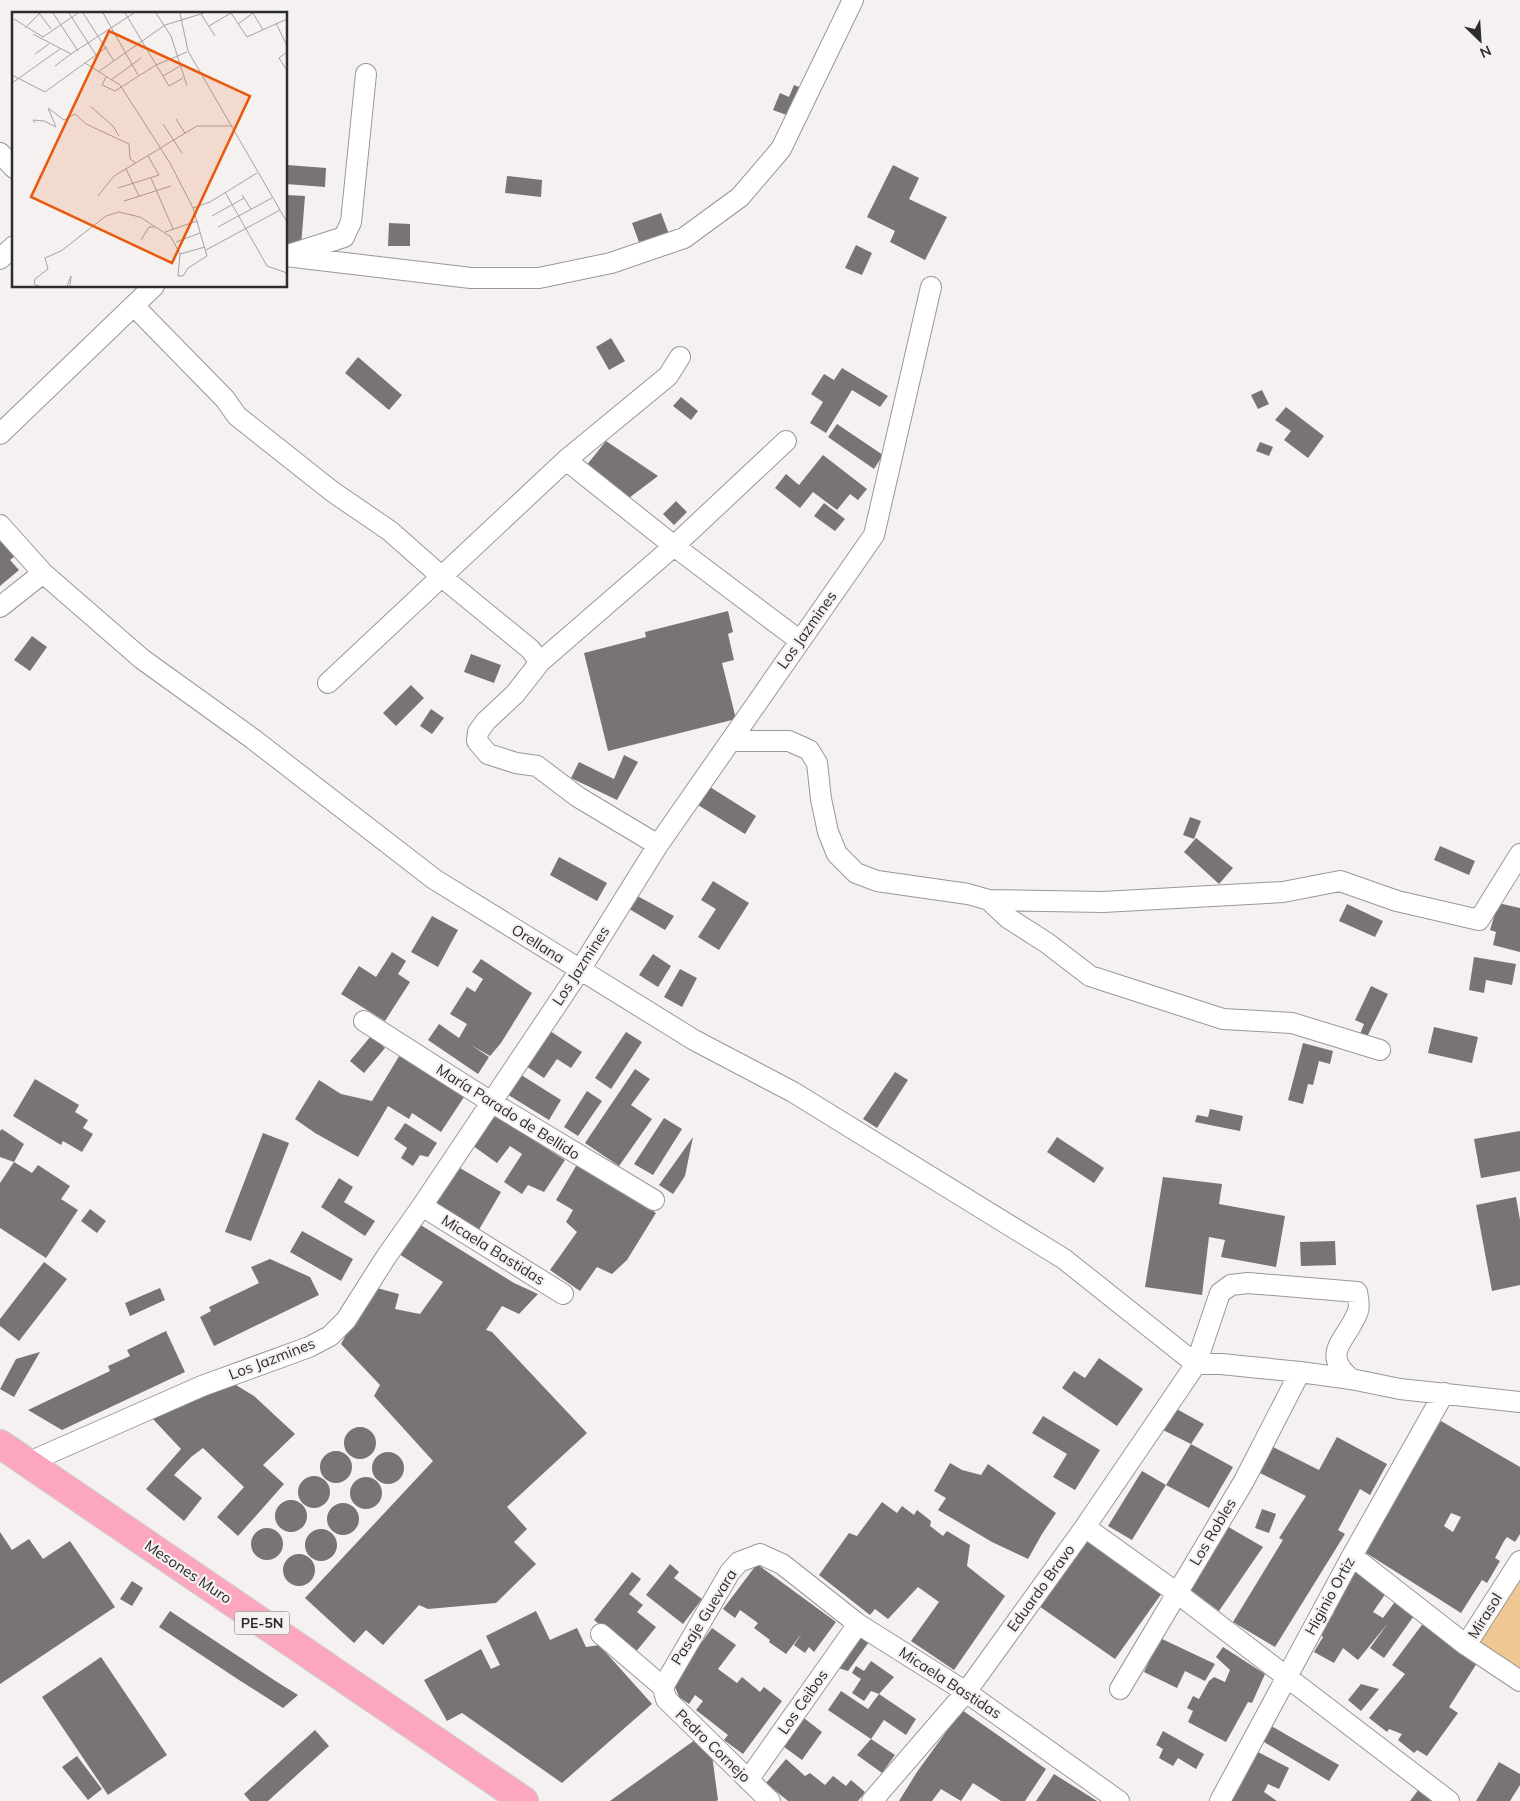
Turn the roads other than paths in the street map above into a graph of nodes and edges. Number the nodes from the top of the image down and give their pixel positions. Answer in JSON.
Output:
{"nodes":[{"id":1,"x":853,"y":0,"type":"edge"},
{"id":2,"x":366,"y":74,"type":"dead end"},
{"id":3,"x":0,"y":153,"type":"edge"},
{"id":4,"x":12,"y":166,"type":"edge"},
{"id":5,"x":12,"y":248,"type":"edge"},
{"id":6,"x":288,"y":255,"type":"edge"},
{"id":7,"x":288,"y":256,"type":"edge"},
{"id":8,"x":0,"y":259,"type":"edge"},
{"id":9,"x":931,"y":287,"type":"dead end"},
{"id":10,"x":152,"y":288,"type":"edge"},
{"id":11,"x":134,"y":306,"type":"junction"},
{"id":12,"x":680,"y":357,"type":"dead end"},
{"id":13,"x":0,"y":434,"type":"edge"},
{"id":14,"x":786,"y":441,"type":"dead end"},
{"id":15,"x":566,"y":460,"type":"junction"},
{"id":16,"x":0,"y":525,"type":"edge"},
{"id":17,"x":674,"y":546,"type":"junction"},
{"id":18,"x":43,"y":573,"type":"junction"},
{"id":19,"x":442,"y":577,"type":"junction"},
{"id":20,"x":0,"y":607,"type":"edge"},
{"id":21,"x":799,"y":640,"type":"junction"},
{"id":22,"x":540,"y":662,"type":"junction"},
{"id":23,"x":328,"y":683,"type":"dead end"},
{"id":24,"x":730,"y":741,"type":"junction"},
{"id":25,"x":658,"y":845,"type":"junction"},
{"id":26,"x":1520,"y":854,"type":"edge"},
{"id":27,"x":989,"y":900,"type":"junction"},
{"id":28,"x":580,"y":970,"type":"junction"},
{"id":29,"x":364,"y":1021,"type":"dead end"},
{"id":30,"x":1380,"y":1050,"type":"dead end"},
{"id":31,"x":491,"y":1102,"type":"junction"},
{"id":32,"x":654,"y":1200,"type":"dead end"},
{"id":33,"x":422,"y":1206,"type":"junction"},
{"id":34,"x":563,"y":1294,"type":"dead end"},
{"id":35,"x":1196,"y":1364,"type":"junction"},
{"id":36,"x":1300,"y":1372,"type":"junction"},
{"id":37,"x":1351,"y":1379,"type":"junction"},
{"id":38,"x":1444,"y":1393,"type":"junction"},
{"id":39,"x":1520,"y":1402,"type":"edge"},
{"id":40,"x":0,"y":1444,"type":"edge"},
{"id":41,"x":27,"y":1462,"type":"junction"},
{"id":42,"x":1085,"y":1527,"type":"junction"},
{"id":43,"x":1352,"y":1556,"type":"junction"},
{"id":44,"x":1520,"y":1561,"type":"edge"},
{"id":45,"x":782,"y":1564,"type":"joint"},
{"id":46,"x":1177,"y":1593,"type":"junction"},
{"id":47,"x":858,"y":1624,"type":"junction"},
{"id":48,"x":601,"y":1634,"type":"dead end"},
{"id":49,"x":1466,"y":1645,"type":"junction"},
{"id":50,"x":1286,"y":1676,"type":"junction"},
{"id":51,"x":1520,"y":1681,"type":"edge"},
{"id":52,"x":663,"y":1688,"type":"junction"},
{"id":53,"x":1120,"y":1689,"type":"dead end"},
{"id":54,"x":966,"y":1692,"type":"junction"},
{"id":55,"x":748,"y":1780,"type":"junction"},
{"id":56,"x":524,"y":1801,"type":"edge"},
{"id":57,"x":770,"y":1801,"type":"edge"},
{"id":58,"x":872,"y":1801,"type":"edge"},
{"id":59,"x":1119,"y":1801,"type":"edge"},
{"id":60,"x":1220,"y":1801,"type":"edge"},
{"id":61,"x":1449,"y":1801,"type":"edge"}],
"edges":[{"from":1,"to":7,"type":"street"},
{"from":2,"to":6,"type":"street"},
{"from":3,"to":4,"type":"street"},
{"from":5,"to":8,"type":"street"},
{"from":9,"to":21,"type":"street","name":"Los Jazmines"},
{"from":10,"to":11,"type":"street"},
{"from":11,"to":13,"type":"street"},
{"from":11,"to":19,"type":"street"},
{"from":12,"to":15,"type":"street"},
{"from":14,"to":17,"type":"street"},
{"from":15,"to":17,"type":"street"},
{"from":15,"to":19,"type":"street"},
{"from":16,"to":18,"type":"street","name":"Orellana"},
{"from":17,"to":21,"type":"street"},
{"from":17,"to":22,"type":"street"},
{"from":18,"to":20,"type":"street"},
{"from":18,"to":28,"type":"street","name":"Orellana"},
{"from":19,"to":22,"type":"street"},
{"from":19,"to":23,"type":"street"},
{"from":21,"to":24,"type":"street","name":"Los Jazmines"},
{"from":22,"to":25,"type":"street"},
{"from":24,"to":25,"type":"street","name":"Los Jazmines"},
{"from":24,"to":27,"type":"street"},
{"from":25,"to":28,"type":"street","name":"Los Jazmines"},
{"from":26,"to":27,"type":"street"},
{"from":27,"to":30,"type":"street"},
{"from":28,"to":31,"type":"street","name":"Los Jazmines"},
{"from":28,"to":35,"type":"street","name":"Orellana"},
{"from":29,"to":31,"type":"street","name":"María Parado de Bellido"},
{"from":31,"to":32,"type":"street","name":"María Parado de Bellido"},
{"from":31,"to":33,"type":"street","name":"Los Jazmines"},
{"from":33,"to":34,"type":"street","name":"Micaela Bastidas"},
{"from":33,"to":41,"type":"street","name":"Los Jazmines"},
{"from":35,"to":36,"type":"street"},
{"from":35,"to":37,"type":"street","name":"Eduardo Bravo"},
{"from":35,"to":42,"type":"street","name":"Eduardo Bravo"},
{"from":36,"to":37,"type":"street"},
{"from":36,"to":46,"type":"street","name":"Los Robles"},
{"from":37,"to":38,"type":"street"},
{"from":38,"to":39,"type":"street"},
{"from":38,"to":43,"type":"street","name":"Higinio Ortiz"},
{"from":40,"to":41,"type":"highway","name":"Mesones Muro","number":"PE-5N"},
{"from":41,"to":56,"type":"highway","name":"Mesones Muro","number":"PE-5N"},
{"from":42,"to":46,"type":"street"},
{"from":42,"to":54,"type":"street","name":"Eduardo Bravo"},
{"from":43,"to":49,"type":"street"},
{"from":43,"to":50,"type":"street","name":"Higinio Ortiz"},
{"from":44,"to":49,"type":"street","name":"Mirasol"},
{"from":45,"to":47,"type":"street","name":"Micaela Bastidas"},
{"from":45,"to":52,"type":"street","name":"Pasaje Guevara"},
{"from":46,"to":50,"type":"street"},
{"from":46,"to":53,"type":"street","name":"Los Robles"},
{"from":47,"to":54,"type":"street","name":"Micaela Bastidas"},
{"from":47,"to":55,"type":"street","name":"Los Ceibos"},
{"from":48,"to":52,"type":"street","name":"Pedro Cornejo"},
{"from":49,"to":51,"type":"street"},
{"from":50,"to":60,"type":"street","name":"Higinio Ortiz"},
{"from":50,"to":61,"type":"street"},
{"from":52,"to":55,"type":"street","name":"Pedro Cornejo"},
{"from":54,"to":58,"type":"street","name":"Eduardo Bravo"},
{"from":54,"to":59,"type":"street","name":"Micaela Bastidas"},
{"from":55,"to":57,"type":"street","name":"Pedro Cornejo"}]}
